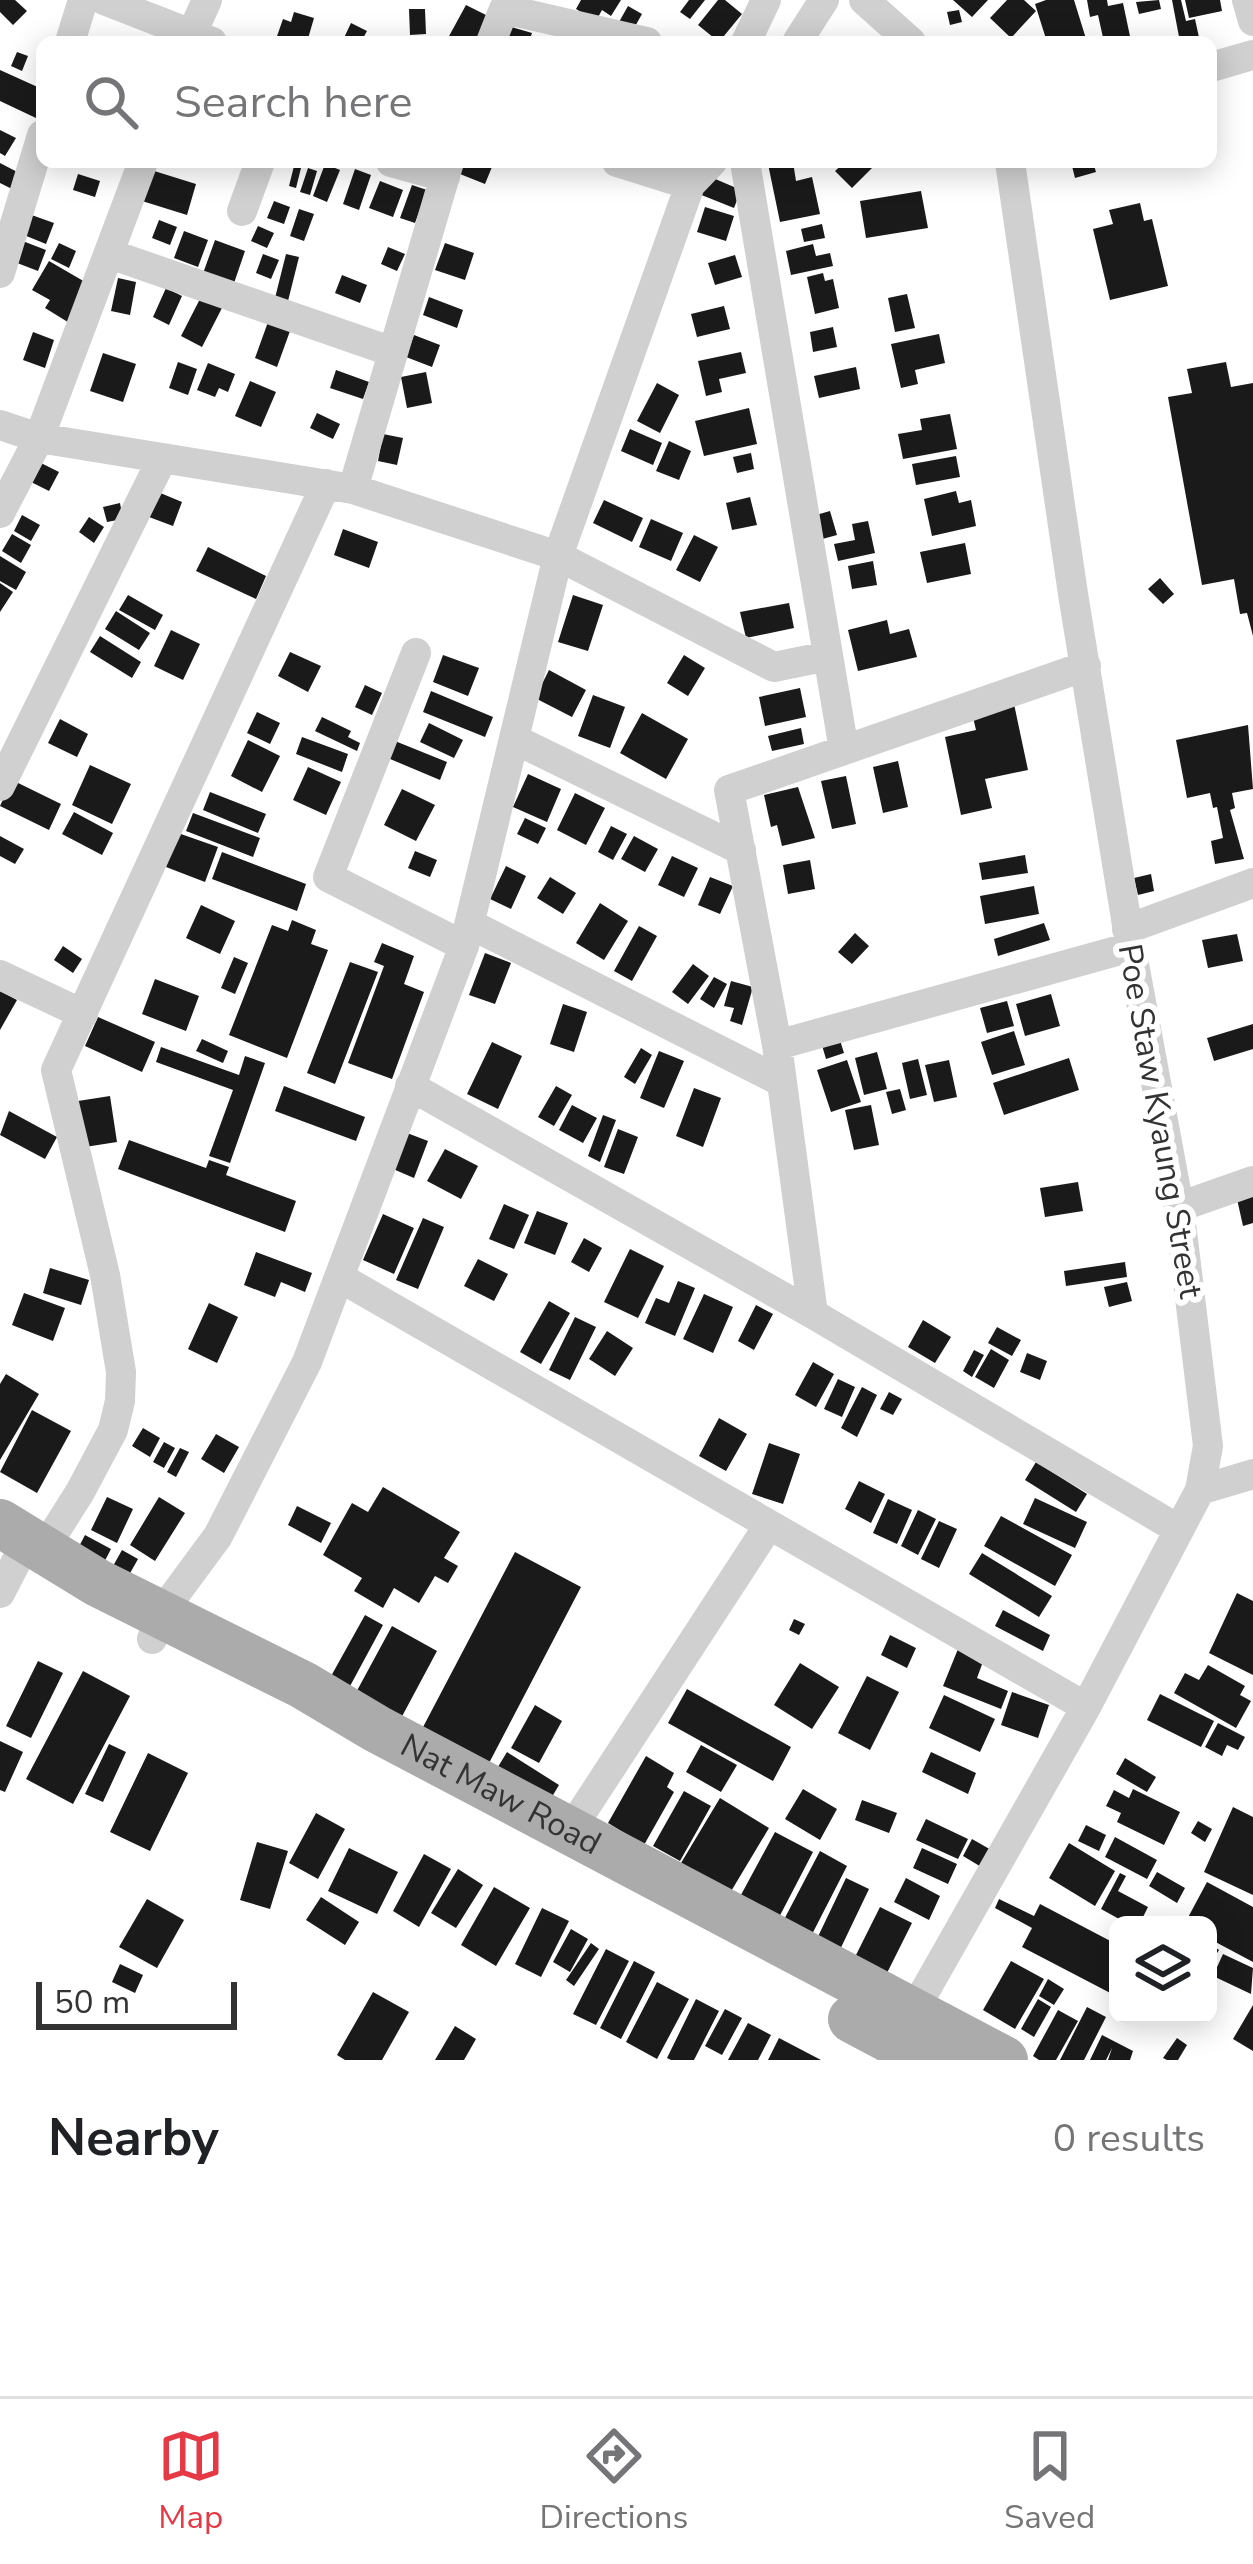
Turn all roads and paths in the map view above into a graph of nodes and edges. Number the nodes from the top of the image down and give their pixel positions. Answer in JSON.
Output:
{"nodes":[{"id":1,"x":83,"y":0,"type":"edge"},
{"id":2,"x":104,"y":0,"type":"edge"},
{"id":3,"x":207,"y":0,"type":"edge"},
{"id":4,"x":766,"y":0,"type":"edge"},
{"id":5,"x":824,"y":0,"type":"edge"},
{"id":6,"x":864,"y":0,"type":"edge"},
{"id":7,"x":1247,"y":0,"type":"edge"},
{"id":8,"x":492,"y":4,"type":"edge"},
{"id":9,"x":1253,"y":21,"type":"edge"},
{"id":10,"x":72,"y":36,"type":"edge"},
{"id":11,"x":187,"y":36,"type":"edge"},
{"id":12,"x":197,"y":36,"type":"edge"},
{"id":13,"x":491,"y":36,"type":"edge"},
{"id":14,"x":622,"y":36,"type":"edge"},
{"id":15,"x":749,"y":36,"type":"edge"},
{"id":16,"x":801,"y":36,"type":"edge"},
{"id":17,"x":904,"y":36,"type":"edge"},
{"id":18,"x":1253,"y":55,"type":"edge"},
{"id":19,"x":1217,"y":65,"type":"edge"},
{"id":20,"x":36,"y":155,"type":"edge"},
{"id":21,"x":141,"y":168,"type":"edge"},
{"id":22,"x":258,"y":168,"type":"edge"},
{"id":23,"x":663,"y":168,"type":"edge"},
{"id":24,"x":747,"y":168,"type":"edge"},
{"id":25,"x":1011,"y":168,"type":"edge"},
{"id":26,"x":447,"y":169,"type":"edge"},
{"id":27,"x":701,"y":173,"type":"edge"},
{"id":28,"x":242,"y":211,"type":"dead end"},
{"id":29,"x":110,"y":254,"type":"junction"},
{"id":30,"x":0,"y":273,"type":"edge"},
{"id":31,"x":393,"y":352,"type":"junction"},
{"id":32,"x":0,"y":425,"type":"edge"},
{"id":33,"x":40,"y":438,"type":"junction"},
{"id":34,"x":162,"y":459,"type":"junction"},
{"id":35,"x":339,"y":487,"type":"junction"},
{"id":36,"x":0,"y":513,"type":"edge"},
{"id":37,"x":558,"y":556,"type":"junction"},
{"id":38,"x":416,"y":652,"type":"dead end"},
{"id":39,"x":828,"y":656,"type":"junction"},
{"id":40,"x":1086,"y":666,"type":"junction"},
{"id":41,"x":514,"y":739,"type":"junction"},
{"id":42,"x":844,"y":750,"type":"junction"},
{"id":43,"x":0,"y":786,"type":"edge"},
{"id":44,"x":741,"y":850,"type":"junction"},
{"id":45,"x":1253,"y":883,"type":"edge"},
{"id":46,"x":468,"y":935,"type":"junction"},
{"id":47,"x":1129,"y":938,"type":"junction"},
{"id":48,"x":0,"y":975,"type":"edge"},
{"id":49,"x":82,"y":1014,"type":"junction"},
{"id":50,"x":777,"y":1045,"type":"junction"},
{"id":51,"x":782,"y":1082,"type":"junction"},
{"id":52,"x":410,"y":1086,"type":"junction"},
{"id":53,"x":1253,"y":1180,"type":"edge"},
{"id":54,"x":1179,"y":1207,"type":"junction"},
{"id":55,"x":339,"y":1276,"type":"junction"},
{"id":56,"x":814,"y":1313,"type":"junction"},
{"id":57,"x":1253,"y":1474,"type":"edge"},
{"id":58,"x":1200,"y":1490,"type":"junction"},
{"id":59,"x":770,"y":1525,"type":"junction"},
{"id":60,"x":1178,"y":1529,"type":"junction"},
{"id":61,"x":12,"y":1556,"type":"edge"},
{"id":62,"x":157,"y":1626,"type":"junction"},
{"id":63,"x":1086,"y":1707,"type":"junction"},
{"id":64,"x":571,"y":1829,"type":"junction"},
{"id":65,"x":908,"y":2044,"type":"edge"},
{"id":66,"x":1004,"y":2060,"type":"edge"}],
"edges":[{"from":1,"to":10,"type":"street"},
{"from":2,"to":11,"type":"street"},
{"from":3,"to":12,"type":"street"},
{"from":4,"to":15,"type":"street"},
{"from":5,"to":16,"type":"street"},
{"from":6,"to":17,"type":"street"},
{"from":7,"to":9,"type":"street"},
{"from":8,"to":13,"type":"street"},
{"from":8,"to":14,"type":"street"},
{"from":18,"to":19,"type":"street"},
{"from":20,"to":30,"type":"street"},
{"from":21,"to":29,"type":"street"},
{"from":22,"to":28,"type":"street"},
{"from":23,"to":27,"type":"street"},
{"from":24,"to":39,"type":"street"},
{"from":25,"to":40,"type":"street","name":"Poe Staw Kyaung Street"},
{"from":26,"to":31,"type":"street"},
{"from":27,"to":37,"type":"street"},
{"from":29,"to":31,"type":"street"},
{"from":29,"to":33,"type":"street"},
{"from":31,"to":35,"type":"street"},
{"from":32,"to":33,"type":"street"},
{"from":33,"to":34,"type":"street"},
{"from":33,"to":36,"type":"street"},
{"from":34,"to":35,"type":"street"},
{"from":34,"to":43,"type":"street"},
{"from":35,"to":37,"type":"street"},
{"from":35,"to":49,"type":"street"},
{"from":37,"to":39,"type":"street"},
{"from":37,"to":41,"type":"street"},
{"from":38,"to":46,"type":"street"},
{"from":39,"to":42,"type":"street"},
{"from":40,"to":42,"type":"street"},
{"from":40,"to":47,"type":"street","name":"Poe Staw Kyaung Street"},
{"from":41,"to":44,"type":"street"},
{"from":41,"to":46,"type":"street"},
{"from":42,"to":44,"type":"street"},
{"from":44,"to":50,"type":"street"},
{"from":45,"to":47,"type":"street"},
{"from":46,"to":51,"type":"street"},
{"from":46,"to":52,"type":"street"},
{"from":47,"to":50,"type":"street"},
{"from":47,"to":54,"type":"street","name":"Poe Staw Kyaung Street"},
{"from":48,"to":49,"type":"street"},
{"from":49,"to":61,"type":"street"},
{"from":50,"to":51,"type":"street"},
{"from":51,"to":56,"type":"street"},
{"from":52,"to":55,"type":"street"},
{"from":52,"to":56,"type":"street"},
{"from":53,"to":54,"type":"street"},
{"from":54,"to":58,"type":"street","name":"Poe Staw Kyaung Street"},
{"from":55,"to":59,"type":"street"},
{"from":55,"to":62,"type":"street"},
{"from":56,"to":60,"type":"street"},
{"from":57,"to":58,"type":"street"},
{"from":58,"to":60,"type":"street","name":"Poe Staw Kyaung Street"},
{"from":59,"to":63,"type":"street"},
{"from":59,"to":64,"type":"street"},
{"from":60,"to":63,"type":"street","name":"Poe Staw Kyaung Street"},
{"from":61,"to":62,"type":"main road","name":"Nat Maw Road"},
{"from":62,"to":64,"type":"main road","name":"Nat Maw Road"},
{"from":62,"to":65,"type":"main road","name":"Nat Maw Road"},
{"from":63,"to":65,"type":"street","name":"Poe Staw Kyaung Street"},
{"from":64,"to":65,"type":"main road","name":"Nat Maw Road"},
{"from":65,"to":66,"type":"main road","name":"Nat Maw Road"}]}
